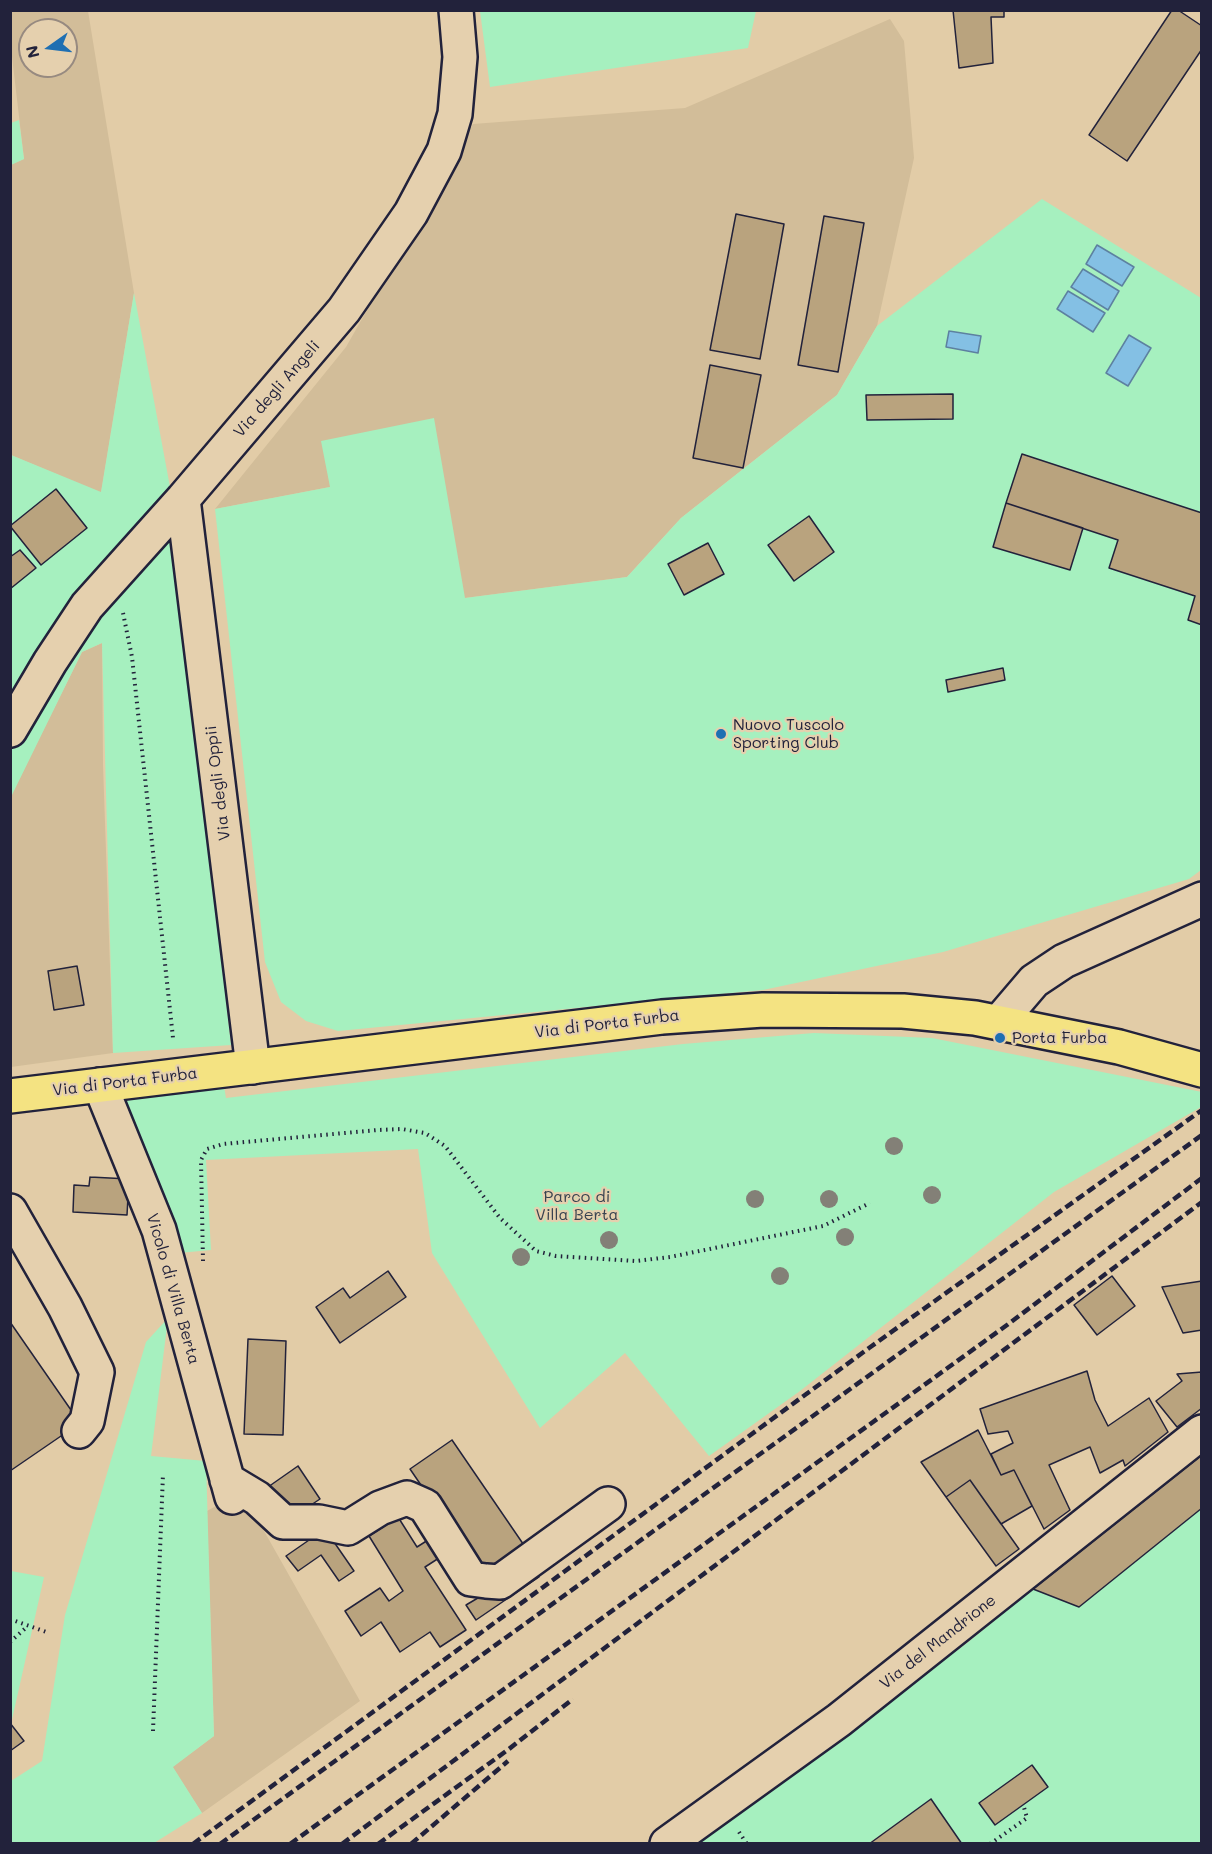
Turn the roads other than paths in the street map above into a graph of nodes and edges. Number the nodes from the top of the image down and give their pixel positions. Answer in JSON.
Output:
{"nodes":[{"id":1,"x":456,"y":10,"type":"edge"},
{"id":2,"x":183,"y":499,"type":"junction"},
{"id":3,"x":10,"y":730,"type":"edge"},
{"id":4,"x":1202,"y":899,"type":"edge"},
{"id":5,"x":999,"y":1022,"type":"junction"},
{"id":6,"x":253,"y":1067,"type":"junction"},
{"id":7,"x":1202,"y":1070,"type":"edge"},
{"id":8,"x":100,"y":1085,"type":"junction"},
{"id":9,"x":10,"y":1096,"type":"edge"},
{"id":10,"x":10,"y":1211,"type":"edge"},
{"id":11,"x":79,"y":1431,"type":"dead end"},
{"id":12,"x":1202,"y":1432,"type":"edge"},
{"id":13,"x":608,"y":1504,"type":"dead end"},
{"id":14,"x":667,"y":1844,"type":"edge"}],
"edges":[{"from":1,"to":2,"type":"street","name":"Via degli Angeli"},
{"from":2,"to":3,"type":"street","name":"Via degli Angeli"},
{"from":2,"to":6,"type":"street","name":"Via degli Oppii"},
{"from":4,"to":5,"type":"street"},
{"from":5,"to":6,"type":"main road","name":"Via di Porta Furba"},
{"from":5,"to":7,"type":"main road","name":"Via di Porta Furba"},
{"from":6,"to":8,"type":"main road","name":"Via di Porta Furba"},
{"from":8,"to":9,"type":"main road","name":"Via di Porta Furba"},
{"from":8,"to":13,"type":"street","name":"Vicolo di Villa Berta"},
{"from":10,"to":11,"type":"street"},
{"from":12,"to":14,"type":"street","name":"Via del Mandrione"}]}
